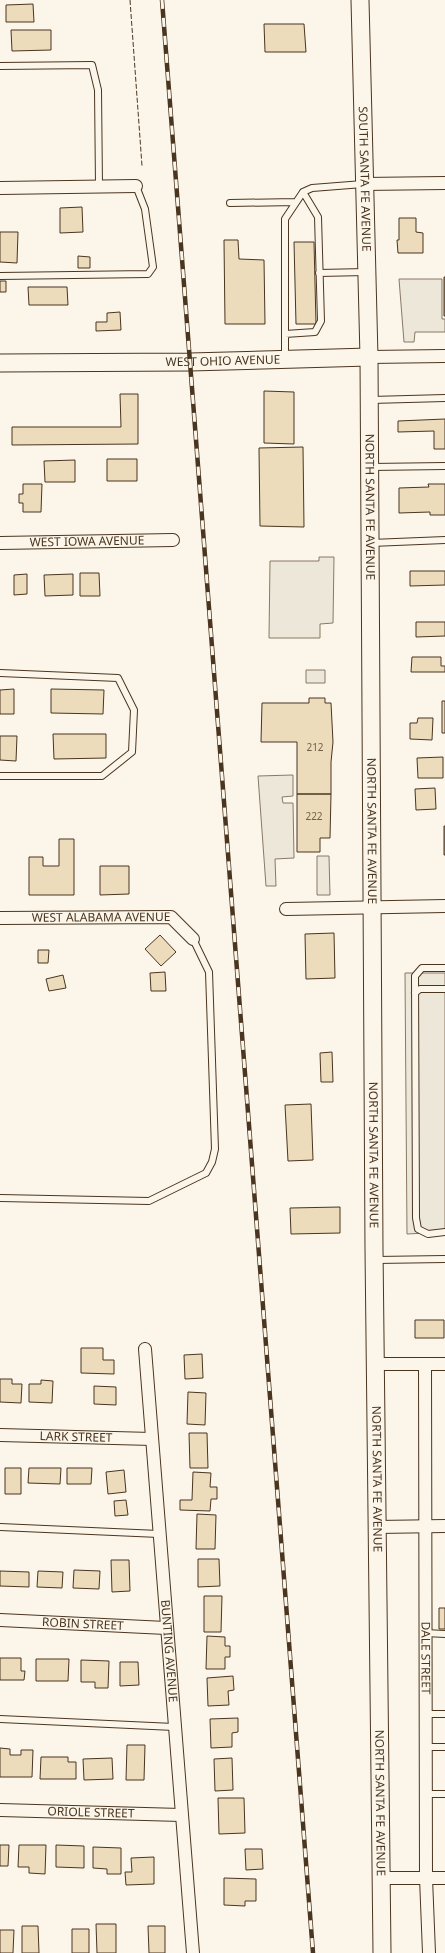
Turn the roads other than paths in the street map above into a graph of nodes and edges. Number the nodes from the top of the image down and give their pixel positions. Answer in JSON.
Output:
{"nodes":[{"id":1,"x":360,"y":0,"type":"edge"},
{"id":2,"x":0,"y":66,"type":"edge"},
{"id":3,"x":445,"y":183,"type":"edge"},
{"id":4,"x":363,"y":184,"type":"junction"},
{"id":5,"x":99,"y":186,"type":"junction"},
{"id":6,"x":136,"y":186,"type":"joint"},
{"id":7,"x":0,"y":188,"type":"edge"},
{"id":8,"x":303,"y":192,"type":"junction"},
{"id":9,"x":296,"y":202,"type":"junction"},
{"id":10,"x":230,"y":203,"type":"dead end"},
{"id":11,"x":366,"y":272,"type":"junction"},
{"id":12,"x":320,"y":273,"type":"junction"},
{"id":13,"x":0,"y":276,"type":"edge"},
{"id":14,"x":285,"y":334,"type":"junction"},
{"id":15,"x":445,"y":356,"type":"edge"},
{"id":16,"x":369,"y":357,"type":"junction"},
{"id":17,"x":285,"y":359,"type":"junction"},
{"id":18,"x":0,"y":363,"type":"edge"},
{"id":19,"x":445,"y":398,"type":"edge"},
{"id":20,"x":369,"y":400,"type":"junction"},
{"id":21,"x":445,"y":466,"type":"edge"},
{"id":22,"x":370,"y":467,"type":"junction"},
{"id":23,"x":173,"y":540,"type":"dead end"},
{"id":24,"x":445,"y":540,"type":"edge"},
{"id":25,"x":0,"y":543,"type":"edge"},
{"id":26,"x":370,"y":543,"type":"junction"},
{"id":27,"x":0,"y":673,"type":"edge"},
{"id":28,"x":0,"y":776,"type":"edge"},
{"id":29,"x":445,"y":906,"type":"edge"},
{"id":30,"x":372,"y":907,"type":"junction"},
{"id":31,"x":286,"y":909,"type":"dead end"},
{"id":32,"x":0,"y":918,"type":"edge"},
{"id":33,"x":192,"y":939,"type":"joint"},
{"id":34,"x":445,"y":968,"type":"edge"},
{"id":35,"x":445,"y":989,"type":"edge"},
{"id":36,"x":415,"y":993,"type":"junction"},
{"id":37,"x":0,"y":1198,"type":"edge"},
{"id":38,"x":445,"y":1232,"type":"edge"},
{"id":39,"x":445,"y":1259,"type":"edge"},
{"id":40,"x":374,"y":1260,"type":"junction"},
{"id":41,"x":145,"y":1349,"type":"dead end"},
{"id":42,"x":377,"y":1364,"type":"junction"},
{"id":43,"x":425,"y":1364,"type":"junction"},
{"id":44,"x":445,"y":1364,"type":"edge"},
{"id":45,"x":0,"y":1435,"type":"edge"},
{"id":46,"x":152,"y":1439,"type":"junction"},
{"id":47,"x":445,"y":1526,"type":"edge"},
{"id":48,"x":0,"y":1527,"type":"edge"},
{"id":49,"x":377,"y":1527,"type":"junction"},
{"id":50,"x":424,"y":1527,"type":"junction"},
{"id":51,"x":159,"y":1534,"type":"junction"},
{"id":52,"x":0,"y":1620,"type":"edge"},
{"id":53,"x":166,"y":1628,"type":"junction"},
{"id":54,"x":425,"y":1633,"type":"junction"},
{"id":55,"x":445,"y":1634,"type":"edge"},
{"id":56,"x":425,"y":1714,"type":"junction"},
{"id":57,"x":445,"y":1714,"type":"edge"},
{"id":58,"x":0,"y":1719,"type":"edge"},
{"id":59,"x":174,"y":1727,"type":"junction"},
{"id":60,"x":425,"y":1747,"type":"junction"},
{"id":61,"x":445,"y":1747,"type":"edge"},
{"id":62,"x":426,"y":1794,"type":"junction"},
{"id":63,"x":445,"y":1794,"type":"edge"},
{"id":64,"x":0,"y":1810,"type":"edge"},
{"id":65,"x":181,"y":1815,"type":"junction"},
{"id":66,"x":381,"y":1878,"type":"junction"},
{"id":67,"x":426,"y":1878,"type":"junction"},
{"id":68,"x":445,"y":1878,"type":"edge"},
{"id":69,"x":192,"y":1953,"type":"edge"},
{"id":70,"x":382,"y":1953,"type":"edge"},
{"id":71,"x":429,"y":1953,"type":"edge"}],
"edges":[{"from":1,"to":4,"type":"main road","name":"SOUTH SANTA FE AVENUE"},
{"from":2,"to":5,"type":"lane"},
{"from":3,"to":4,"type":"street"},
{"from":4,"to":8,"type":"lane"},
{"from":4,"to":11,"type":"main road","name":"SOUTH SANTA FE AVENUE"},
{"from":5,"to":6,"type":"street"},
{"from":5,"to":7,"type":"street"},
{"from":6,"to":13,"type":"lane"},
{"from":8,"to":9,"type":"lane"},
{"from":8,"to":12,"type":"lane"},
{"from":9,"to":10,"type":"lane"},
{"from":9,"to":14,"type":"lane"},
{"from":11,"to":12,"type":"lane"},
{"from":11,"to":16,"type":"main road","name":"SOUTH SANTA FE AVENUE"},
{"from":12,"to":14,"type":"lane"},
{"from":14,"to":17,"type":"lane"},
{"from":15,"to":16,"type":"street","name":"WEST OHIO AVENUE"},
{"from":16,"to":17,"type":"main road","name":"WEST OHIO AVENUE"},
{"from":16,"to":20,"type":"main road","name":"NORTH SANTA FE AVENUE"},
{"from":17,"to":18,"type":"main road","name":"WEST OHIO AVENUE"},
{"from":19,"to":20,"type":"lane"},
{"from":20,"to":22,"type":"main road","name":"NORTH SANTA FE AVENUE"},
{"from":21,"to":22,"type":"lane"},
{"from":22,"to":26,"type":"main road","name":"NORTH SANTA FE AVENUE"},
{"from":23,"to":25,"type":"street","name":"WEST IOWA AVENUE"},
{"from":24,"to":26,"type":"lane"},
{"from":26,"to":30,"type":"main road","name":"NORTH SANTA FE AVENUE"},
{"from":27,"to":28,"type":"lane"},
{"from":29,"to":30,"type":"street"},
{"from":30,"to":31,"type":"street"},
{"from":30,"to":40,"type":"main road","name":"NORTH SANTA FE AVENUE"},
{"from":32,"to":33,"type":"street","name":"WEST ALABAMA AVENUE"},
{"from":33,"to":37,"type":"lane"},
{"from":34,"to":36,"type":"lane"},
{"from":35,"to":36,"type":"lane"},
{"from":36,"to":38,"type":"lane"},
{"from":39,"to":40,"type":"lane"},
{"from":40,"to":42,"type":"main road","name":"NORTH SANTA FE AVENUE"},
{"from":41,"to":46,"type":"street","name":"BUNTING AVENUE"},
{"from":42,"to":43,"type":"street"},
{"from":42,"to":49,"type":"main road","name":"NORTH SANTA FE AVENUE"},
{"from":43,"to":44,"type":"street"},
{"from":43,"to":50,"type":"street","name":"DALE STREET"},
{"from":45,"to":46,"type":"street","name":"LARK STREET"},
{"from":46,"to":51,"type":"street","name":"BUNTING AVENUE"},
{"from":47,"to":50,"type":"street"},
{"from":48,"to":51,"type":"lane"},
{"from":49,"to":50,"type":"street"},
{"from":49,"to":66,"type":"main road","name":"NORTH SANTA FE AVENUE"},
{"from":50,"to":54,"type":"street","name":"DALE STREET"},
{"from":51,"to":53,"type":"street","name":"BUNTING AVENUE"},
{"from":52,"to":53,"type":"street","name":"ROBIN STREET"},
{"from":53,"to":59,"type":"street","name":"BUNTING AVENUE"},
{"from":54,"to":55,"type":"lane"},
{"from":54,"to":56,"type":"street","name":"DALE STREET"},
{"from":56,"to":57,"type":"lane"},
{"from":56,"to":60,"type":"street","name":"DALE STREET"},
{"from":58,"to":59,"type":"lane"},
{"from":59,"to":65,"type":"street","name":"BUNTING AVENUE"},
{"from":60,"to":61,"type":"lane"},
{"from":60,"to":62,"type":"street","name":"DALE STREET"},
{"from":62,"to":63,"type":"lane"},
{"from":62,"to":67,"type":"street","name":"DALE STREET"},
{"from":64,"to":65,"type":"street","name":"ORIOLE STREET"},
{"from":65,"to":69,"type":"street","name":"BUNTING AVENUE"},
{"from":66,"to":67,"type":"street"},
{"from":66,"to":70,"type":"main road","name":"NORTH SANTA FE AVENUE"},
{"from":67,"to":68,"type":"street"},
{"from":67,"to":71,"type":"street","name":"DALE STREET"}]}
